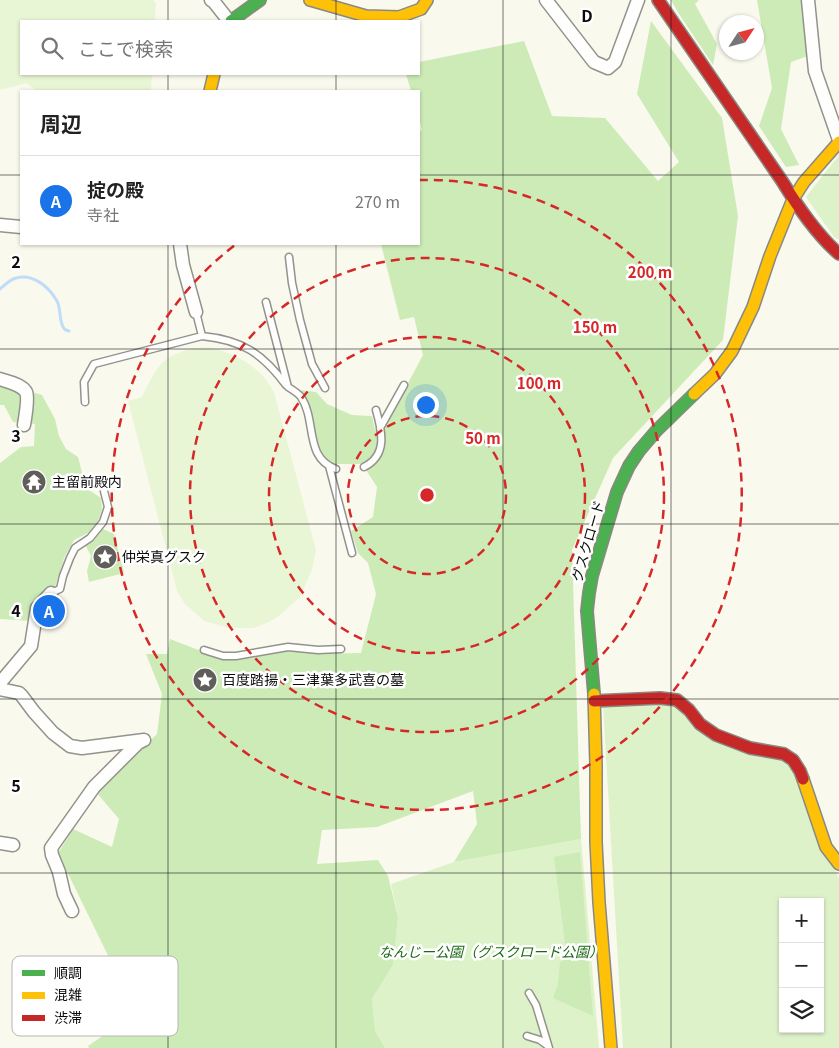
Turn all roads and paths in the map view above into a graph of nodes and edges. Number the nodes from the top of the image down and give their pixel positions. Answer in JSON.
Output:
{"nodes":[{"id":1,"x":260,"y":0,"type":"edge"},
{"id":2,"x":310,"y":0,"type":"edge"},
{"id":3,"x":427,"y":0,"type":"edge"},
{"id":4,"x":546,"y":0,"type":"edge"},
{"id":5,"x":638,"y":0,"type":"edge"},
{"id":6,"x":658,"y":0,"type":"edge"},
{"id":7,"x":808,"y":0,"type":"edge"},
{"id":8,"x":213,"y":1,"type":"edge"},
{"id":9,"x":229,"y":20,"type":"edge"},
{"id":10,"x":231,"y":20,"type":"edge"},
{"id":11,"x":214,"y":75,"type":"edge"},
{"id":12,"x":210,"y":90,"type":"edge"},
{"id":13,"x":839,"y":141,"type":"edge"},
{"id":14,"x":793,"y":199,"type":"junction"},
{"id":15,"x":0,"y":225,"type":"edge"},
{"id":16,"x":20,"y":227,"type":"edge"},
{"id":17,"x":180,"y":245,"type":"edge"},
{"id":18,"x":839,"y":254,"type":"edge"},
{"id":19,"x":289,"y":257,"type":"dead end"},
{"id":20,"x":266,"y":302,"type":"dead end"},
{"id":21,"x":196,"y":312,"type":"joint"},
{"id":22,"x":202,"y":336,"type":"junction"},
{"id":23,"x":0,"y":379,"type":"edge"},
{"id":24,"x":404,"y":385,"type":"dead end"},
{"id":25,"x":288,"y":387,"type":"junction"},
{"id":26,"x":325,"y":388,"type":"dead end"},
{"id":27,"x":85,"y":402,"type":"dead end"},
{"id":28,"x":376,"y":410,"type":"dead end"},
{"id":29,"x":24,"y":425,"type":"dead end"},
{"id":30,"x":380,"y":428,"type":"junction"},
{"id":31,"x":329,"y":466,"type":"junction"},
{"id":32,"x":364,"y":467,"type":"dead end"},
{"id":33,"x":336,"y":469,"type":"dead end"},
{"id":34,"x":104,"y":491,"type":"dead end"},
{"id":35,"x":352,"y":553,"type":"dead end"},
{"id":36,"x":51,"y":593,"type":"joint"},
{"id":37,"x":341,"y":649,"type":"dead end"},
{"id":38,"x":204,"y":650,"type":"dead end"},
{"id":39,"x":0,"y":682,"type":"edge"},
{"id":40,"x":0,"y":689,"type":"edge"},
{"id":41,"x":594,"y":701,"type":"junction"},
{"id":42,"x":0,"y":842,"type":"edge"},
{"id":43,"x":13,"y":845,"type":"dead end"},
{"id":44,"x":839,"y":864,"type":"edge"},
{"id":45,"x":72,"y":911,"type":"dead end"},
{"id":46,"x":529,"y":993,"type":"dead end"},
{"id":47,"x":527,"y":1036,"type":"dead end"},
{"id":48,"x":549,"y":1048,"type":"edge"},
{"id":49,"x":611,"y":1048,"type":"edge"}],
"edges":[{"from":1,"to":10,"type":"street"},
{"from":2,"to":3,"type":"street"},
{"from":4,"to":5,"type":"street"},
{"from":6,"to":14,"type":"street"},
{"from":7,"to":13,"type":"street"},
{"from":8,"to":9,"type":"street"},
{"from":11,"to":12,"type":"street"},
{"from":13,"to":14,"type":"street","name":"グスクロード"},
{"from":14,"to":18,"type":"street"},
{"from":14,"to":41,"type":"street","name":"グスクロード"},
{"from":15,"to":16,"type":"street"},
{"from":17,"to":21,"type":"street"},
{"from":19,"to":26,"type":"lane"},
{"from":20,"to":25,"type":"lane"},
{"from":21,"to":22,"type":"lane"},
{"from":22,"to":25,"type":"lane"},
{"from":22,"to":27,"type":"lane"},
{"from":23,"to":29,"type":"street"},
{"from":24,"to":30,"type":"lane"},
{"from":25,"to":31,"type":"lane"},
{"from":28,"to":30,"type":"lane"},
{"from":30,"to":32,"type":"lane"},
{"from":31,"to":33,"type":"lane"},
{"from":31,"to":35,"type":"lane"},
{"from":34,"to":36,"type":"lane"},
{"from":36,"to":39,"type":"street"},
{"from":37,"to":38,"type":"lane"},
{"from":40,"to":45,"type":"street"},
{"from":41,"to":44,"type":"street"},
{"from":41,"to":49,"type":"street","name":"グスクロード"},
{"from":42,"to":43,"type":"street"},
{"from":46,"to":48,"type":"lane"},
{"from":47,"to":48,"type":"lane"}]}
